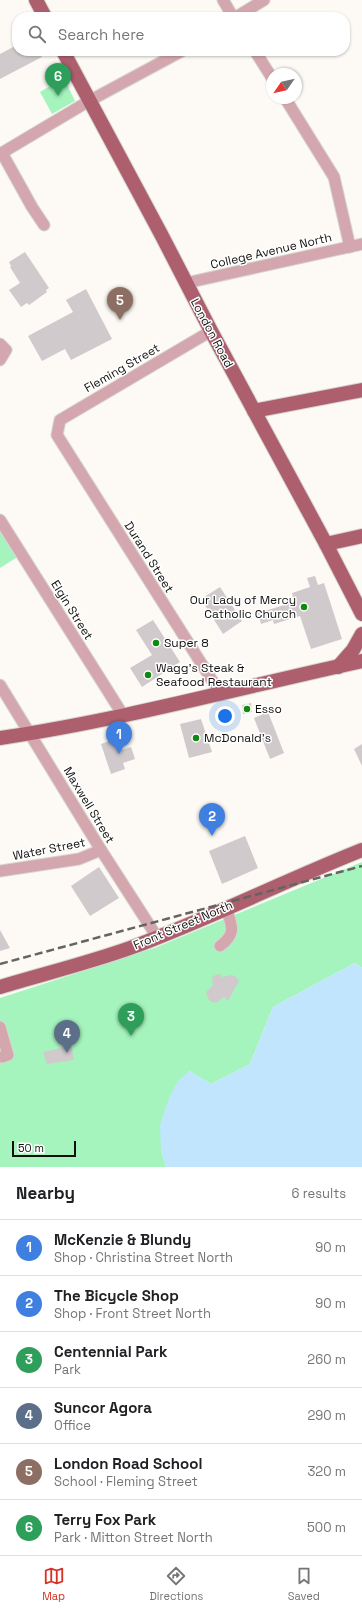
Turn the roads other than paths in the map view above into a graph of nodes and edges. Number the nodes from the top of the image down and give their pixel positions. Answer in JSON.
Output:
{"nodes":[{"id":1,"x":36,"y":0,"type":"edge"},
{"id":2,"x":223,"y":0,"type":"edge"},
{"id":3,"x":264,"y":0,"type":"edge"},
{"id":4,"x":42,"y":12,"type":"edge"},
{"id":5,"x":230,"y":12,"type":"edge"},
{"id":6,"x":244,"y":12,"type":"edge"},
{"id":7,"x":66,"y":56,"type":"edge"},
{"id":8,"x":173,"y":56,"type":"edge"},
{"id":9,"x":258,"y":56,"type":"edge"},
{"id":10,"x":266,"y":68,"type":"edge"},
{"id":11,"x":89,"y":101,"type":"junction"},
{"id":12,"x":288,"y":104,"type":"edge"},
{"id":13,"x":1,"y":153,"type":"edge"},
{"id":14,"x":44,"y":225,"type":"dead end"},
{"id":15,"x":362,"y":244,"type":"edge"},
{"id":16,"x":350,"y":247,"type":"junction"},
{"id":17,"x":186,"y":283,"type":"junction"},
{"id":18,"x":210,"y":332,"type":"junction"},
{"id":19,"x":3,"y":347,"type":"edge"},
{"id":20,"x":0,"y":360,"type":"edge"},
{"id":21,"x":362,"y":390,"type":"edge"},
{"id":22,"x":254,"y":411,"type":"junction"},
{"id":23,"x":56,"y":435,"type":"joint"},
{"id":24,"x":0,"y":520,"type":"edge"},
{"id":25,"x":362,"y":536,"type":"edge"},
{"id":26,"x":326,"y":544,"type":"junction"},
{"id":27,"x":362,"y":614,"type":"edge"},
{"id":28,"x":362,"y":634,"type":"edge"},
{"id":29,"x":362,"y":661,"type":"edge"},
{"id":30,"x":338,"y":667,"type":"junction"},
{"id":31,"x":0,"y":685,"type":"edge"},
{"id":32,"x":220,"y":693,"type":"junction"},
{"id":33,"x":123,"y":715,"type":"junction"},
{"id":34,"x":30,"y":734,"type":"junction"},
{"id":35,"x":0,"y":738,"type":"edge"},
{"id":36,"x":102,"y":850,"type":"junction"},
{"id":37,"x":362,"y":850,"type":"edge"},
{"id":38,"x":0,"y":871,"type":"edge"},
{"id":39,"x":226,"y":908,"type":"junction"},
{"id":40,"x":157,"y":937,"type":"junction"},
{"id":41,"x":220,"y":946,"type":"dead end"},
{"id":42,"x":0,"y":987,"type":"edge"},
{"id":43,"x":0,"y":1029,"type":"edge"},
{"id":44,"x":2,"y":1057,"type":"dead end"}],
"edges":[{"from":1,"to":4,"type":"main road"},
{"from":2,"to":5,"type":"street"},
{"from":3,"to":6,"type":"street"},
{"from":7,"to":11,"type":"main road","name":"London Road"},
{"from":8,"to":11,"type":"street"},
{"from":9,"to":10,"type":"street"},
{"from":11,"to":13,"type":"street"},
{"from":11,"to":17,"type":"main road","name":"London Road"},
{"from":12,"to":16,"type":"street"},
{"from":13,"to":14,"type":"street"},
{"from":15,"to":16,"type":"street","name":"College Avenue North"},
{"from":16,"to":17,"type":"street","name":"College Avenue North"},
{"from":17,"to":18,"type":"main road","name":"London Road"},
{"from":18,"to":22,"type":"main road","name":"London Road"},
{"from":18,"to":23,"type":"street","name":"Fleming Street"},
{"from":19,"to":20,"type":"street"},
{"from":21,"to":22,"type":"main road"},
{"from":22,"to":26,"type":"main road","name":"London Road"},
{"from":23,"to":32,"type":"street","name":"Durand Street"},
{"from":24,"to":33,"type":"street","name":"Elgin Street"},
{"from":25,"to":26,"type":"main road"},
{"from":26,"to":27,"type":"main road","name":"London Road"},
{"from":28,"to":30,"type":"main road"},
{"from":29,"to":30,"type":"main road"},
{"from":30,"to":32,"type":"main road"},
{"from":31,"to":34,"type":"street","name":"Maxwell Street"},
{"from":32,"to":33,"type":"main road"},
{"from":33,"to":34,"type":"main road"},
{"from":34,"to":35,"type":"main road"},
{"from":34,"to":36,"type":"street","name":"Maxwell Street"},
{"from":36,"to":38,"type":"street","name":"Water Street"},
{"from":36,"to":40,"type":"street","name":"Maxwell Street"},
{"from":37,"to":39,"type":"main road","name":"Front Street North"},
{"from":39,"to":40,"type":"main road","name":"Front Street North"},
{"from":39,"to":41,"type":"street"},
{"from":40,"to":42,"type":"main road","name":"Front Street North"},
{"from":43,"to":44,"type":"street"}]}
